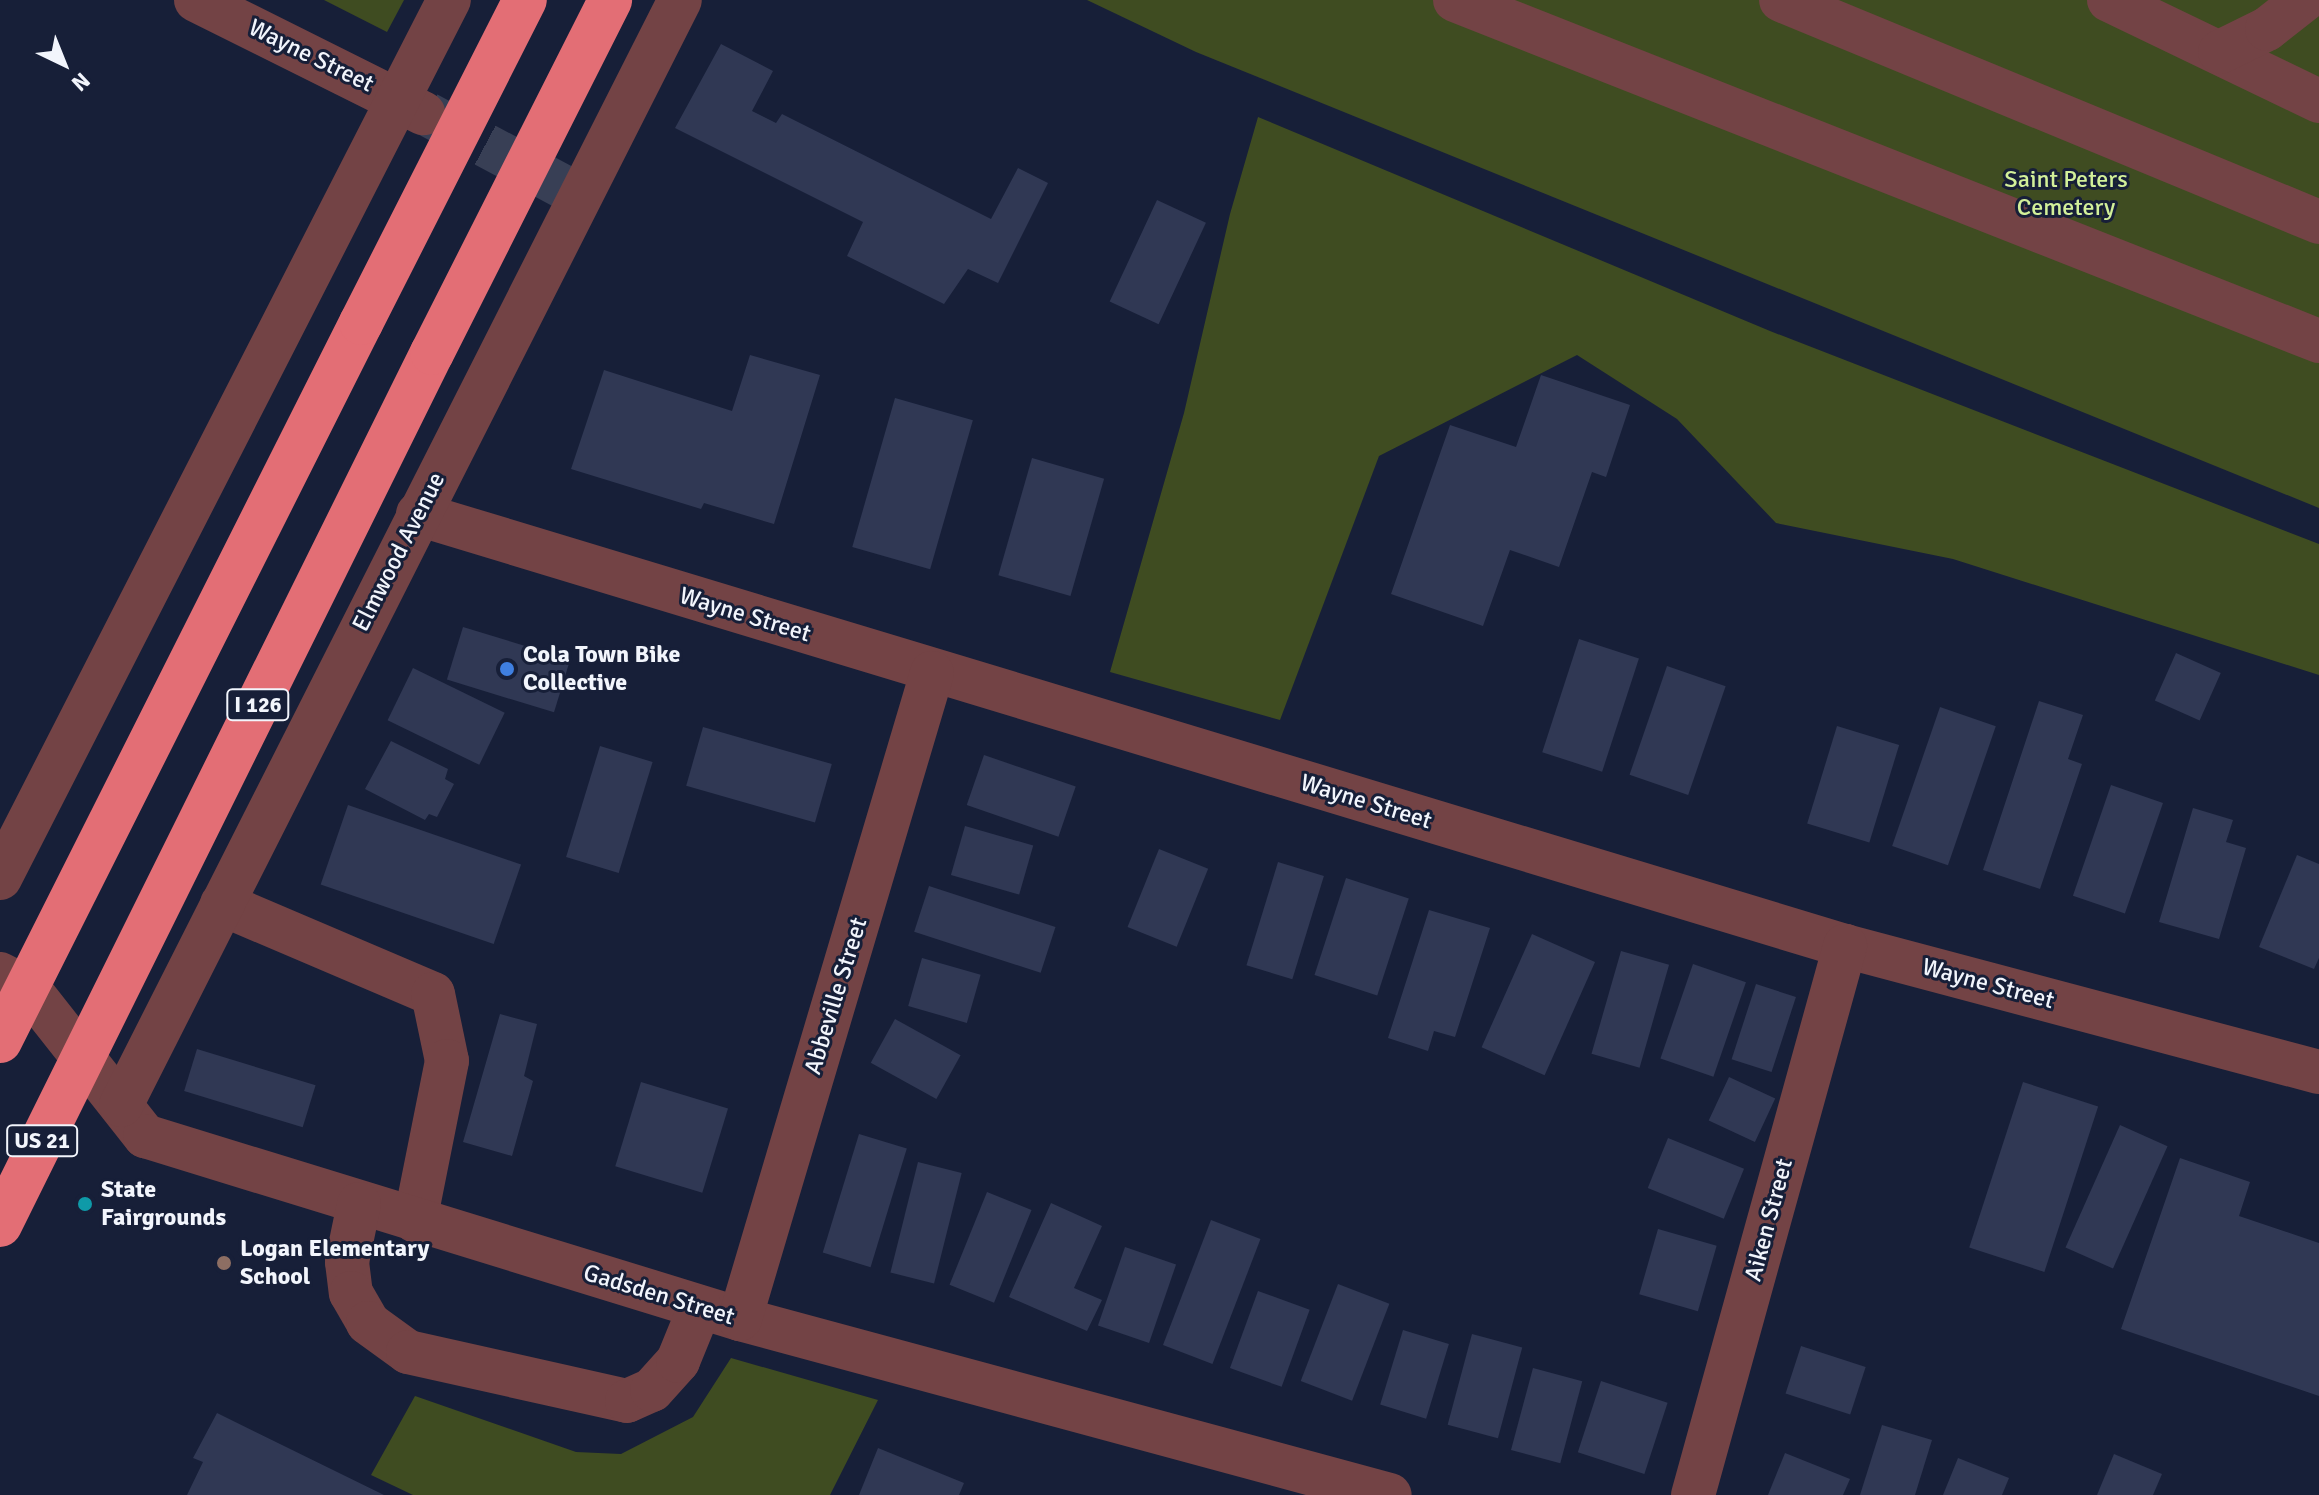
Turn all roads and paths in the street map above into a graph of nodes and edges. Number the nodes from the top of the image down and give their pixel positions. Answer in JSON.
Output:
{"nodes":[{"id":1,"x":196,"y":0,"type":"edge"},
{"id":2,"x":449,"y":0,"type":"edge"},
{"id":3,"x":525,"y":0,"type":"edge"},
{"id":4,"x":610,"y":0,"type":"edge"},
{"id":5,"x":680,"y":0,"type":"edge"},
{"id":6,"x":1455,"y":0,"type":"edge"},
{"id":7,"x":1781,"y":0,"type":"edge"},
{"id":8,"x":2109,"y":0,"type":"edge"},
{"id":9,"x":2304,"y":0,"type":"edge"},
{"id":10,"x":2220,"y":52,"type":"junction"},
{"id":11,"x":2319,"y":101,"type":"edge"},
{"id":12,"x":412,"y":107,"type":"junction"},
{"id":13,"x":2319,"y":222,"type":"edge"},
{"id":14,"x":2319,"y":341,"type":"edge"},
{"id":15,"x":418,"y":514,"type":"junction"},
{"id":16,"x":932,"y":673,"type":"junction"},
{"id":17,"x":0,"y":878,"type":"edge"},
{"id":18,"x":222,"y":904,"type":"junction"},
{"id":19,"x":1845,"y":946,"type":"junction"},
{"id":20,"x":14,"y":981,"type":"edge"},
{"id":21,"x":0,"y":1041,"type":"edge"},
{"id":22,"x":84,"y":1057,"type":"junction"},
{"id":23,"x":2319,"y":1072,"type":"edge"},
{"id":24,"x":121,"y":1105,"type":"junction"},
{"id":25,"x":359,"y":1204,"type":"junction"},
{"id":26,"x":415,"y":1221,"type":"junction"},
{"id":27,"x":0,"y":1225,"type":"edge"},
{"id":28,"x":720,"y":1313,"type":"junction"},
{"id":29,"x":1390,"y":1495,"type":"edge"},
{"id":30,"x":1693,"y":1495,"type":"edge"}],
"edges":[{"from":1,"to":12,"type":"street","name":"Wayne Street"},
{"from":2,"to":12,"type":"street"},
{"from":3,"to":20,"type":"highway","bridge":true},
{"from":4,"to":22,"type":"highway","number":"I 126","bridge":true},
{"from":5,"to":15,"type":"street","name":"Elmwood Avenue"},
{"from":6,"to":14,"type":"street"},
{"from":7,"to":13,"type":"street"},
{"from":8,"to":10,"type":"street"},
{"from":9,"to":10,"type":"street"},
{"from":10,"to":11,"type":"street"},
{"from":12,"to":17,"type":"street"},
{"from":15,"to":16,"type":"street","name":"Wayne Street"},
{"from":15,"to":18,"type":"street","name":"Elmwood Avenue"},
{"from":16,"to":19,"type":"street","name":"Wayne Street"},
{"from":16,"to":28,"type":"street","name":"Abbeville Street"},
{"from":18,"to":24,"type":"street","name":"Elmwood Avenue"},
{"from":18,"to":26,"type":"street"},
{"from":19,"to":23,"type":"street","name":"Wayne Street"},
{"from":19,"to":30,"type":"street","name":"Aiken Street"},
{"from":20,"to":21,"type":"highway"},
{"from":20,"to":22,"type":"street","name":"Gadsden Street"},
{"from":22,"to":24,"type":"street","name":"Gadsden Street"},
{"from":22,"to":27,"type":"highway","number":"US 21"},
{"from":24,"to":25,"type":"street","name":"Gadsden Street"},
{"from":25,"to":26,"type":"street","name":"Gadsden Street"},
{"from":25,"to":28,"type":"street","name":"Abbeville Street"},
{"from":26,"to":28,"type":"street","name":"Gadsden Street"},
{"from":28,"to":29,"type":"street","name":"Gadsden Street"}]}
